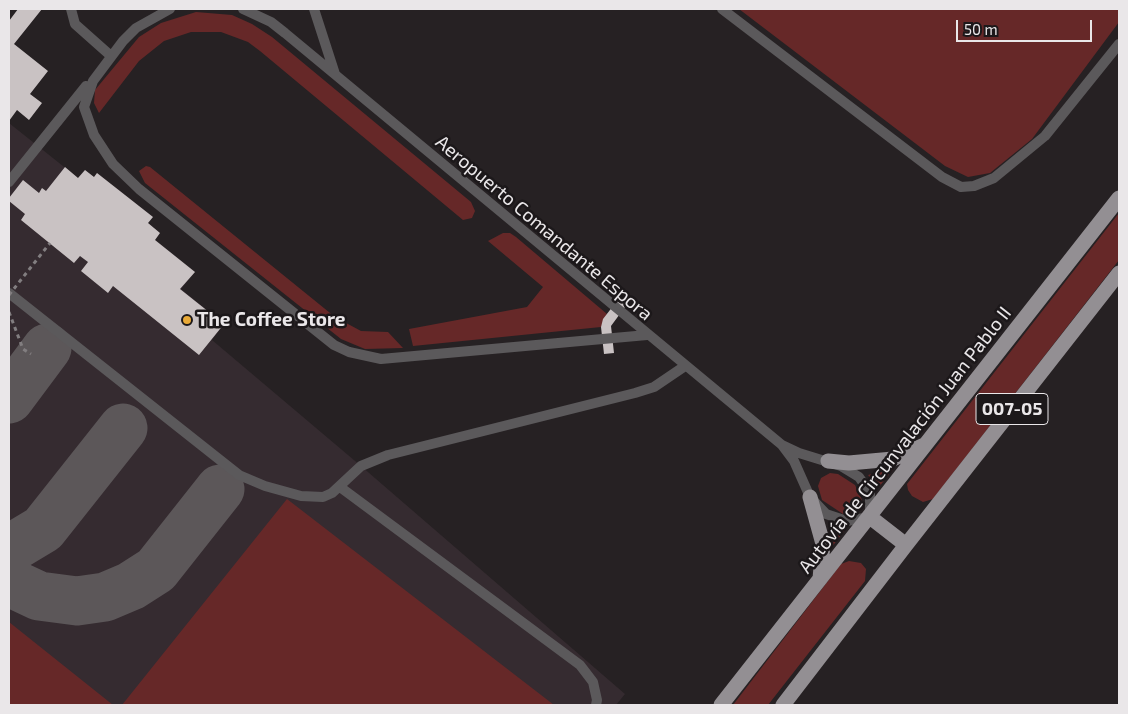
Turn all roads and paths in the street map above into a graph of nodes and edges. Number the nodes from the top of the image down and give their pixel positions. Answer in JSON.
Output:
{"nodes":[{"id":1,"x":71,"y":9,"type":"edge"},
{"id":2,"x":170,"y":9,"type":"edge"},
{"id":3,"x":243,"y":9,"type":"edge"},
{"id":4,"x":314,"y":9,"type":"edge"},
{"id":5,"x":722,"y":9,"type":"edge"},
{"id":6,"x":1119,"y":44,"type":"edge"},
{"id":7,"x":111,"y":56,"type":"junction"},
{"id":8,"x":99,"y":70,"type":"junction"},
{"id":9,"x":335,"y":74,"type":"junction"},
{"id":10,"x":9,"y":182,"type":"edge"},
{"id":11,"x":1119,"y":198,"type":"edge"},
{"id":12,"x":50,"y":243,"type":"dead end"},
{"id":13,"x":1119,"y":273,"type":"edge"},
{"id":14,"x":9,"y":294,"type":"edge"},
{"id":15,"x":9,"y":311,"type":"edge"},
{"id":16,"x":647,"y":335,"type":"junction"},
{"id":17,"x":31,"y":354,"type":"dead end"},
{"id":18,"x":685,"y":366,"type":"junction"},
{"id":19,"x":928,"y":443,"type":"junction"},
{"id":20,"x":782,"y":444,"type":"junction"},
{"id":21,"x":828,"y":461,"type":"junction"},
{"id":22,"x":340,"y":486,"type":"junction"},
{"id":23,"x":810,"y":496,"type":"junction"},
{"id":24,"x":870,"y":517,"type":"junction"},
{"id":25,"x":906,"y":545,"type":"junction"},
{"id":26,"x":820,"y":580,"type":"junction"},
{"id":27,"x":596,"y":705,"type":"edge"},
{"id":28,"x":721,"y":705,"type":"edge"},
{"id":29,"x":783,"y":705,"type":"edge"}],
"edges":[{"from":1,"to":7,"type":"lane"},
{"from":2,"to":7,"type":"lane","name":"Aeropuerto Comandante Espora"},
{"from":3,"to":9,"type":"lane","name":"Aeropuerto Comandante Espora"},
{"from":4,"to":9,"type":"lane"},
{"from":5,"to":6,"type":"lane"},
{"from":7,"to":8,"type":"lane","name":"Aeropuerto Comandante Espora"},
{"from":8,"to":10,"type":"lane"},
{"from":8,"to":16,"type":"lane","name":"Aeropuerto Comandante Espora"},
{"from":9,"to":16,"type":"lane","name":"Aeropuerto Comandante Espora"},
{"from":11,"to":19,"type":"main road","name":"Autovía de Circunvalación Juan Pablo II","number":"007-05"},
{"from":12,"to":14,"type":"path","bridge":true},
{"from":13,"to":25,"type":"main road","number":"007-05"},
{"from":14,"to":22,"type":"lane"},
{"from":15,"to":17,"type":"path"},
{"from":16,"to":18,"type":"lane"},
{"from":18,"to":20,"type":"lane"},
{"from":18,"to":22,"type":"lane"},
{"from":19,"to":21,"type":"main road"},
{"from":19,"to":24,"type":"main road","name":"Autovía de Circunvalación Juan Pablo II","number":"007-05"},
{"from":20,"to":21,"type":"lane"},
{"from":20,"to":23,"type":"lane"},
{"from":21,"to":24,"type":"lane"},
{"from":22,"to":27,"type":"lane"},
{"from":23,"to":24,"type":"lane"},
{"from":23,"to":26,"type":"main road"},
{"from":24,"to":25,"type":"main road"},
{"from":24,"to":26,"type":"main road","name":"Autovía de Circunvalación Juan Pablo II","number":"007-05"},
{"from":25,"to":29,"type":"main road","number":"007-05"},
{"from":26,"to":28,"type":"main road","name":"Autovía de Circunvalación Juan Pablo II","number":"007-05"}]}
